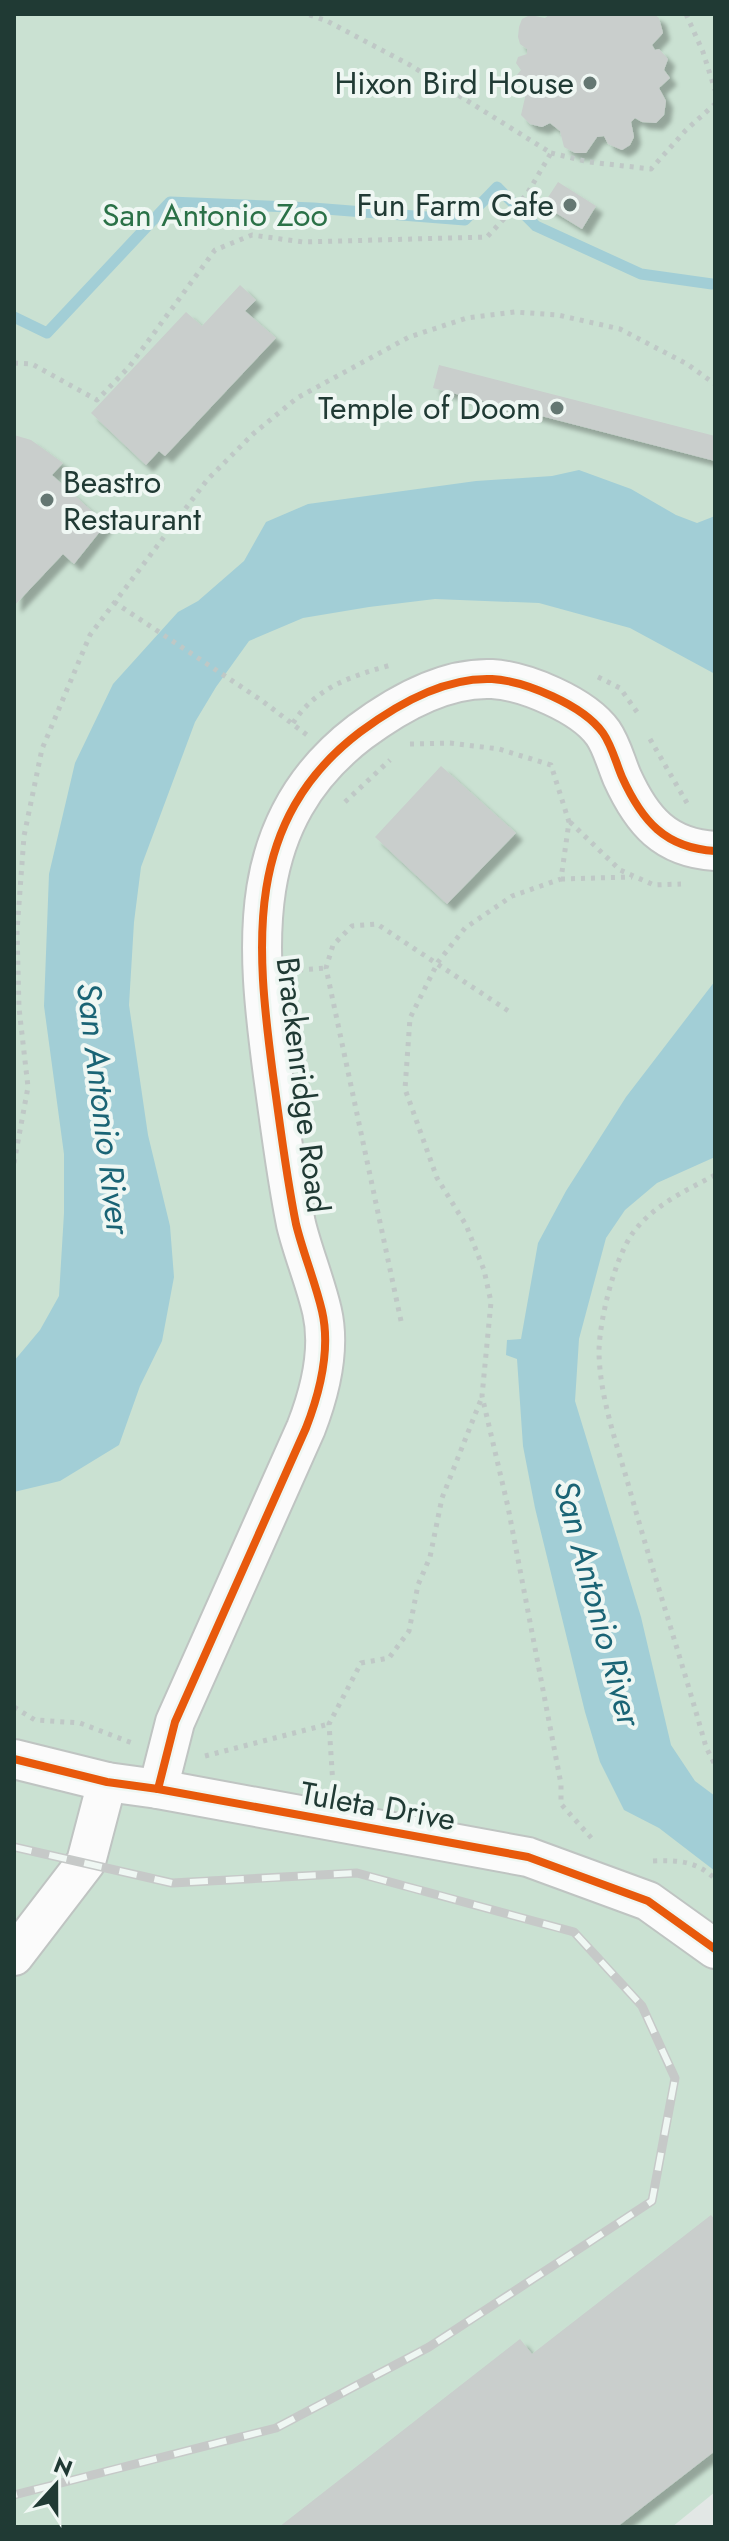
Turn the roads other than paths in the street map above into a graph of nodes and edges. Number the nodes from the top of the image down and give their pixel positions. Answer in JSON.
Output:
{"nodes":[{"id":1,"x":715,"y":851,"type":"edge"},
{"id":2,"x":14,"y":1759,"type":"edge"},
{"id":3,"x":107,"y":1782,"type":"junction"},
{"id":4,"x":158,"y":1789,"type":"junction"},
{"id":5,"x":715,"y":1949,"type":"edge"},
{"id":6,"x":14,"y":1956,"type":"edge"}],
"edges":[{"from":1,"to":4,"type":"street","name":"Brackenridge Road"},
{"from":2,"to":3,"type":"street","name":"Tuleta Drive"},
{"from":3,"to":4,"type":"street","name":"Tuleta Drive"},
{"from":3,"to":6,"type":"street"},
{"from":4,"to":5,"type":"street","name":"Tuleta Drive"}]}
